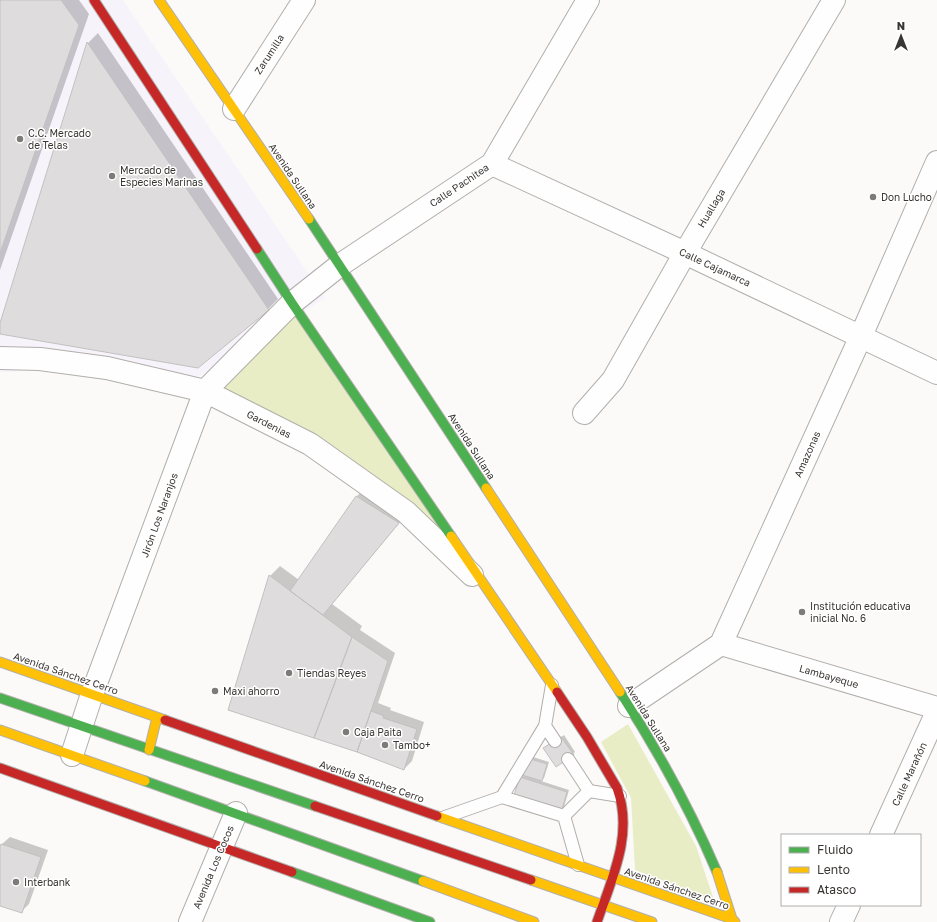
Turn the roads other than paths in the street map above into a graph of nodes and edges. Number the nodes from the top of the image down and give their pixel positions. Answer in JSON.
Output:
{"nodes":[{"id":1,"x":94,"y":0,"type":"edge"},
{"id":2,"x":159,"y":0,"type":"edge"},
{"id":3,"x":304,"y":0,"type":"edge"},
{"id":4,"x":588,"y":0,"type":"edge"},
{"id":5,"x":834,"y":0,"type":"edge"},
{"id":6,"x":234,"y":109,"type":"junction"},
{"id":7,"x":937,"y":162,"type":"edge"},
{"id":8,"x":492,"y":164,"type":"junction"},
{"id":9,"x":684,"y":253,"type":"junction"},
{"id":10,"x":340,"y":265,"type":"junction"},
{"id":11,"x":292,"y":303,"type":"junction"},
{"id":12,"x":861,"y":336,"type":"junction"},
{"id":13,"x":0,"y":358,"type":"edge"},
{"id":14,"x":937,"y":373,"type":"edge"},
{"id":15,"x":205,"y":391,"type":"junction"},
{"id":16,"x":584,"y":413,"type":"dead end"},
{"id":17,"x":490,"y":592,"type":"junction"},
{"id":18,"x":721,"y":644,"type":"junction"},
{"id":19,"x":0,"y":662,"type":"edge"},
{"id":20,"x":552,"y":684,"type":"junction"},
{"id":21,"x":92,"y":694,"type":"junction"},
{"id":22,"x":0,"y":698,"type":"edge"},
{"id":23,"x":629,"y":706,"type":"junction"},
{"id":24,"x":937,"y":708,"type":"edge"},
{"id":25,"x":937,"y":712,"type":"edge"},
{"id":26,"x":157,"y":717,"type":"junction"},
{"id":27,"x":545,"y":726,"type":"junction"},
{"id":28,"x":81,"y":727,"type":"junction"},
{"id":29,"x":0,"y":730,"type":"edge"},
{"id":30,"x":555,"y":741,"type":"dead end"},
{"id":31,"x":149,"y":750,"type":"junction"},
{"id":32,"x":72,"y":755,"type":"junction"},
{"id":33,"x":568,"y":759,"type":"dead end"},
{"id":34,"x":0,"y":768,"type":"edge"},
{"id":35,"x":589,"y":791,"type":"junction"},
{"id":36,"x":620,"y":796,"type":"junction"},
{"id":37,"x":502,"y":797,"type":"junction"},
{"id":38,"x":236,"y":813,"type":"junction"},
{"id":39,"x":564,"y":816,"type":"junction"},
{"id":40,"x":444,"y":818,"type":"junction"},
{"id":41,"x":881,"y":834,"type":"edge"},
{"id":42,"x":222,"y":847,"type":"junction"},
{"id":43,"x":578,"y":865,"type":"junction"},
{"id":44,"x":612,"y":877,"type":"junction"},
{"id":45,"x":603,"y":904,"type":"junction"},
{"id":46,"x":849,"y":906,"type":"edge"},
{"id":47,"x":733,"y":921,"type":"edge"},
{"id":48,"x":190,"y":922,"type":"edge"},
{"id":49,"x":430,"y":922,"type":"edge"},
{"id":50,"x":534,"y":922,"type":"edge"},
{"id":51,"x":597,"y":922,"type":"edge"},
{"id":52,"x":652,"y":922,"type":"edge"},
{"id":53,"x":841,"y":922,"type":"edge"}],
"edges":[{"from":1,"to":11,"type":"main road"},
{"from":2,"to":6,"type":"main road","name":"Avenida Sullana"},
{"from":3,"to":6,"type":"street","name":"Zarumilla"},
{"from":4,"to":8,"type":"street","name":"Calle Pachitea"},
{"from":5,"to":9,"type":"street","name":"Huallaga"},
{"from":6,"to":10,"type":"main road","name":"Avenida Sullana"},
{"from":7,"to":12,"type":"street","name":"Amazonas"},
{"from":8,"to":9,"type":"street","name":"Calle Cajamarca"},
{"from":8,"to":10,"type":"street","name":"Calle Pachitea"},
{"from":9,"to":12,"type":"street","name":"Calle Cajamarca"},
{"from":9,"to":16,"type":"street","name":"Huallaga"},
{"from":10,"to":11,"type":"street","name":"Calle Pachitea"},
{"from":10,"to":23,"type":"main road","name":"Avenida Sullana"},
{"from":11,"to":15,"type":"street","name":"Jirón Los Naranjos"},
{"from":11,"to":17,"type":"main road"},
{"from":12,"to":14,"type":"street","name":"Calle Cajamarca"},
{"from":12,"to":18,"type":"street","name":"Amazonas"},
{"from":13,"to":15,"type":"street","name":"Gardenias"},
{"from":15,"to":17,"type":"street","name":"Gardenias"},
{"from":15,"to":21,"type":"street","name":"Jirón Los Naranjos"},
{"from":17,"to":20,"type":"main road"},
{"from":18,"to":23,"type":"street"},
{"from":18,"to":24,"type":"street","name":"Lambayeque"},
{"from":19,"to":21,"type":"main road","name":"Avenida Sánchez Cerro"},
{"from":20,"to":27,"type":"lane"},
{"from":20,"to":36,"type":"main road"},
{"from":21,"to":26,"type":"main road","name":"Avenida Sánchez Cerro"},
{"from":21,"to":28,"type":"street","name":"Jirón Los Naranjos"},
{"from":22,"to":28,"type":"main road"},
{"from":23,"to":47,"type":"main road","name":"Avenida Sullana"},
{"from":25,"to":41,"type":"street","name":"Calle Marañón"},
{"from":26,"to":31,"type":"main road"},
{"from":26,"to":40,"type":"main road","name":"Avenida Sánchez Cerro"},
{"from":27,"to":30,"type":"lane"},
{"from":27,"to":37,"type":"lane"},
{"from":28,"to":31,"type":"main road"},
{"from":28,"to":32,"type":"street","name":"Jirón Los Naranjos"},
{"from":29,"to":32,"type":"main road"},
{"from":31,"to":45,"type":"main road"},
{"from":32,"to":38,"type":"main road"},
{"from":33,"to":35,"type":"lane"},
{"from":34,"to":42,"type":"main road"},
{"from":35,"to":36,"type":"lane"},
{"from":35,"to":39,"type":"lane"},
{"from":36,"to":44,"type":"main road"},
{"from":37,"to":39,"type":"lane"},
{"from":37,"to":40,"type":"lane"},
{"from":38,"to":42,"type":"street","name":"Avenida Los Cocos"},
{"from":38,"to":50,"type":"main road"},
{"from":39,"to":43,"type":"lane"},
{"from":40,"to":43,"type":"main road","name":"Avenida Sánchez Cerro"},
{"from":42,"to":48,"type":"street","name":"Avenida Los Cocos"},
{"from":42,"to":49,"type":"main road"},
{"from":43,"to":44,"type":"main road","name":"Avenida Sánchez Cerro"},
{"from":44,"to":45,"type":"main road"},
{"from":44,"to":47,"type":"main road","name":"Avenida Sánchez Cerro"},
{"from":45,"to":51,"type":"main road"},
{"from":45,"to":52,"type":"main road"},
{"from":46,"to":53,"type":"street"}]}
